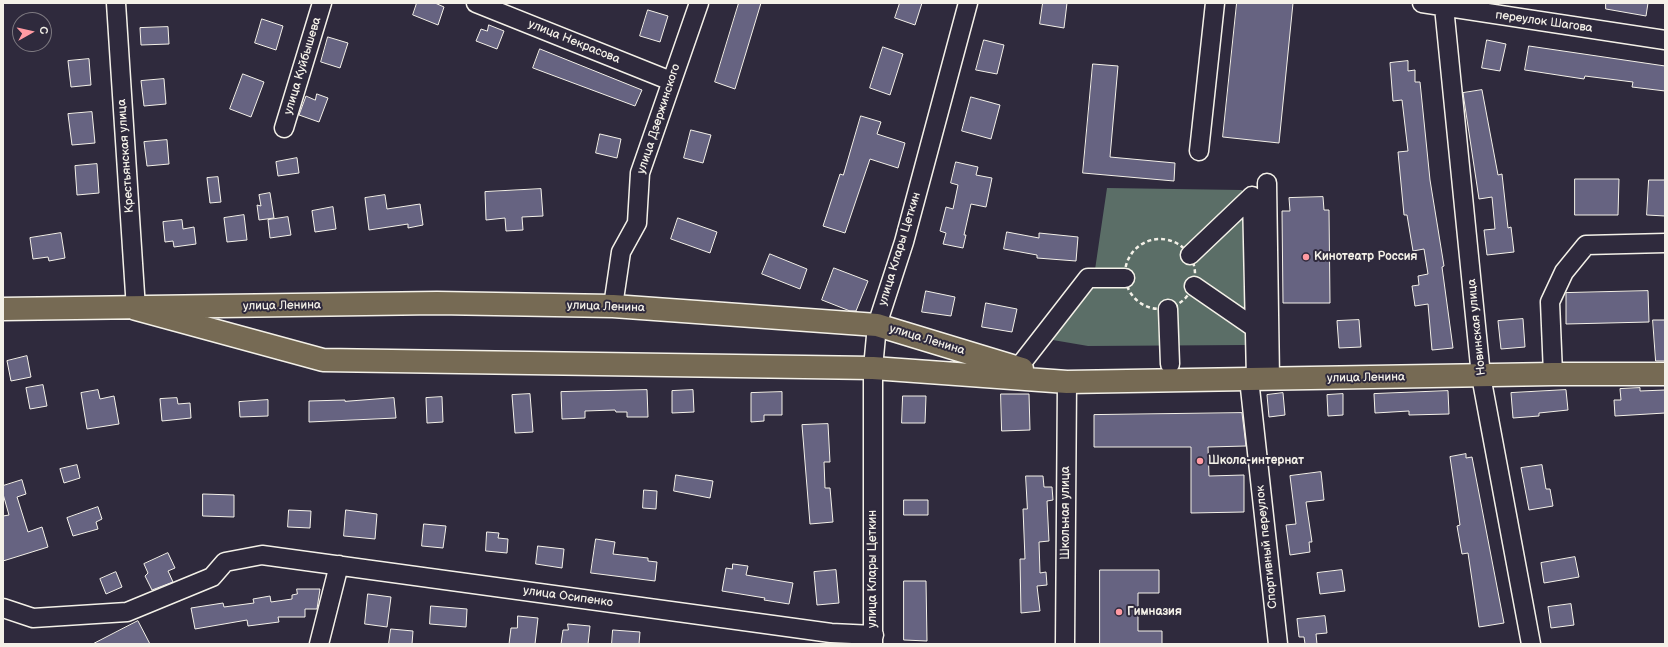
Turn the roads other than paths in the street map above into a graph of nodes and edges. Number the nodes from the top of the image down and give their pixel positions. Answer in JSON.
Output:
{"nodes":[{"id":1,"x":116,"y":3,"type":"edge"},
{"id":2,"x":322,"y":3,"type":"edge"},
{"id":3,"x":476,"y":3,"type":"edge"},
{"id":4,"x":699,"y":3,"type":"edge"},
{"id":5,"x":968,"y":3,"type":"edge"},
{"id":6,"x":1215,"y":3,"type":"edge"},
{"id":7,"x":1422,"y":3,"type":"edge"},
{"id":8,"x":1444,"y":7,"type":"junction"},
{"id":9,"x":1665,"y":40,"type":"edge"},
{"id":10,"x":671,"y":81,"type":"junction"},
{"id":11,"x":284,"y":128,"type":"dead end"},
{"id":12,"x":1199,"y":151,"type":"dead end"},
{"id":13,"x":1267,"y":184,"type":"dead end"},
{"id":14,"x":1665,"y":243,"type":"edge"},
{"id":15,"x":1190,"y":255,"type":"road end"},
{"id":16,"x":1125,"y":278,"type":"road end"},
{"id":17,"x":1194,"y":286,"type":"road end"},
{"id":18,"x":613,"y":306,"type":"junction"},
{"id":19,"x":136,"y":308,"type":"junction"},
{"id":20,"x":3,"y":309,"type":"edge"},
{"id":21,"x":1168,"y":309,"type":"road end"},
{"id":22,"x":877,"y":324,"type":"junction"},
{"id":23,"x":1255,"y":328,"type":"junction"},
{"id":24,"x":1170,"y":364,"type":"dead end"},
{"id":25,"x":873,"y":368,"type":"junction"},
{"id":26,"x":1018,"y":368,"type":"junction"},
{"id":27,"x":1554,"y":374,"type":"junction"},
{"id":28,"x":1665,"y":374,"type":"edge"},
{"id":29,"x":1481,"y":376,"type":"junction"},
{"id":30,"x":1258,"y":379,"type":"junction"},
{"id":31,"x":1067,"y":382,"type":"junction"},
{"id":32,"x":339,"y":565,"type":"junction"},
{"id":33,"x":3,"y":608,"type":"edge"},
{"id":34,"x":874,"y":639,"type":"edge"},
{"id":35,"x":319,"y":644,"type":"edge"},
{"id":36,"x":1065,"y":644,"type":"edge"},
{"id":37,"x":1278,"y":644,"type":"edge"},
{"id":38,"x":1531,"y":644,"type":"edge"}],
"edges":[{"from":1,"to":19,"type":"street","name":"Крестьянская улица"},
{"from":2,"to":11,"type":"street","name":"улица Куйбышева"},
{"from":3,"to":10,"type":"street","name":"улица Некрасова"},
{"from":4,"to":10,"type":"street","name":"улица Дзержинского"},
{"from":5,"to":22,"type":"street","name":"улица Клары Цеткин"},
{"from":6,"to":12,"type":"street"},
{"from":7,"to":8,"type":"street","name":"переулок Шагова"},
{"from":8,"to":9,"type":"street","name":"переулок Шагова"},
{"from":8,"to":29,"type":"street","name":"Новинская улица"},
{"from":10,"to":18,"type":"street","name":"улица Дзержинского"},
{"from":13,"to":30,"type":"street"},
{"from":14,"to":27,"type":"street"},
{"from":15,"to":23,"type":"street"},
{"from":16,"to":26,"type":"street"},
{"from":17,"to":23,"type":"street"},
{"from":18,"to":19,"type":"main road","name":"улица Ленина"},
{"from":18,"to":22,"type":"main road","name":"улица Ленина"},
{"from":19,"to":20,"type":"main road","name":"улица Ленина"},
{"from":19,"to":25,"type":"main road","name":"улица Ленина"},
{"from":21,"to":24,"type":"street"},
{"from":22,"to":25,"type":"street","name":"улица Клары Цеткин"},
{"from":22,"to":26,"type":"main road","name":"улица Ленина"},
{"from":23,"to":30,"type":"street"},
{"from":25,"to":31,"type":"main road","name":"улица Ленина"},
{"from":25,"to":34,"type":"street","name":"улица Клары Цеткин"},
{"from":26,"to":31,"type":"main road","name":"улица Ленина"},
{"from":27,"to":28,"type":"main road","name":"улица Ленина"},
{"from":27,"to":29,"type":"main road","name":"улица Ленина"},
{"from":29,"to":30,"type":"main road","name":"улица Ленина"},
{"from":29,"to":38,"type":"street","name":"Новинская улица"},
{"from":30,"to":31,"type":"main road","name":"улица Ленина"},
{"from":30,"to":37,"type":"street","name":"Спортивный переулок"},
{"from":31,"to":36,"type":"street","name":"Школьная улица"},
{"from":32,"to":33,"type":"street","name":"улица Осипенко"},
{"from":32,"to":34,"type":"street","name":"улица Осипенко"},
{"from":32,"to":35,"type":"street"}]}
